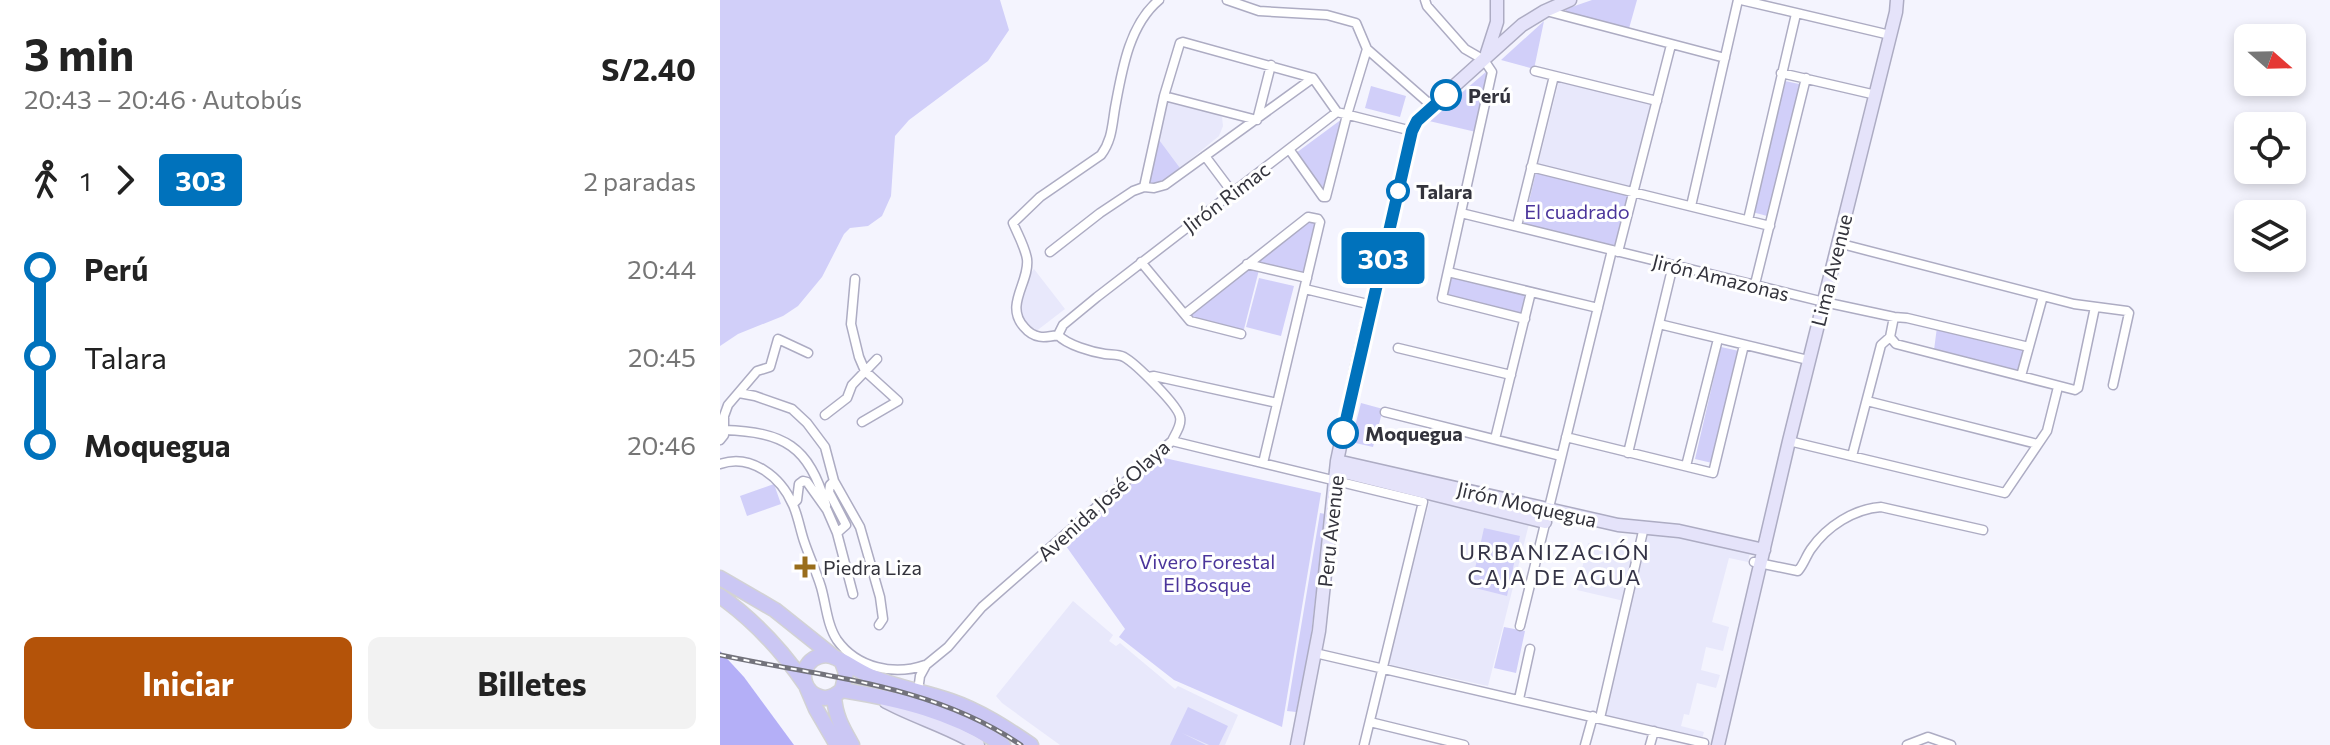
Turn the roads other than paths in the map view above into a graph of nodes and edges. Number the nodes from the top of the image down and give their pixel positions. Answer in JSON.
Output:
{"nodes":[{"id":1,"x":1159,"y":0,"type":"edge"},
{"id":2,"x":1227,"y":0,"type":"edge"},
{"id":3,"x":1425,"y":0,"type":"edge"},
{"id":4,"x":1497,"y":0,"type":"edge"},
{"id":5,"x":1740,"y":0,"type":"edge"},
{"id":6,"x":1897,"y":0,"type":"edge"},
{"id":7,"x":1568,"y":1,"type":"edge"},
{"id":8,"x":1544,"y":6,"type":"edge"},
{"id":9,"x":1796,"y":14,"type":"junction"},
{"id":10,"x":1890,"y":35,"type":"junction"},
{"id":11,"x":1671,"y":45,"type":"junction"},
{"id":12,"x":1367,"y":49,"type":"junction"},
{"id":13,"x":1725,"y":58,"type":"junction"},
{"id":14,"x":1484,"y":60,"type":"junction"},
{"id":15,"x":1271,"y":65,"type":"junction"},
{"id":16,"x":1535,"y":71,"type":"dead end"},
{"id":17,"x":1781,"y":73,"type":"junction"},
{"id":18,"x":1554,"y":76,"type":"junction"},
{"id":19,"x":1313,"y":78,"type":"junction"},
{"id":20,"x":1806,"y":78,"type":"junction"},
{"id":21,"x":1876,"y":95,"type":"junction"},
{"id":22,"x":1164,"y":96,"type":"junction"},
{"id":23,"x":1657,"y":101,"type":"junction"},
{"id":24,"x":1432,"y":106,"type":"junction"},
{"id":25,"x":1337,"y":112,"type":"junction"},
{"id":26,"x":1347,"y":115,"type":"junction"},
{"id":27,"x":1257,"y":120,"type":"junction"},
{"id":28,"x":1412,"y":131,"type":"junction"},
{"id":29,"x":1289,"y":149,"type":"junction"},
{"id":30,"x":1205,"y":156,"type":"junction"},
{"id":31,"x":1531,"y":167,"type":"junction"},
{"id":32,"x":1144,"y":187,"type":"junction"},
{"id":33,"x":1634,"y":191,"type":"junction"},
{"id":34,"x":1232,"y":192,"type":"junction"},
{"id":35,"x":1691,"y":206,"type":"junction"},
{"id":36,"x":1461,"y":213,"type":"junction"},
{"id":37,"x":1748,"y":220,"type":"junction"},
{"id":38,"x":1517,"y":226,"type":"junction"},
{"id":39,"x":1770,"y":226,"type":"junction"},
{"id":40,"x":1838,"y":243,"type":"junction"},
{"id":41,"x":1615,"y":251,"type":"junction"},
{"id":42,"x":1050,"y":252,"type":"dead end"},
{"id":43,"x":1141,"y":262,"type":"junction"},
{"id":44,"x":1247,"y":264,"type":"junction"},
{"id":45,"x":1673,"y":265,"type":"junction"},
{"id":46,"x":1448,"y":272,"type":"junction"},
{"id":47,"x":1307,"y":278,"type":"junction"},
{"id":48,"x":855,"y":279,"type":"dead end"},
{"id":49,"x":1755,"y":284,"type":"junction"},
{"id":50,"x":1305,"y":289,"type":"junction"},
{"id":51,"x":1531,"y":292,"type":"junction"},
{"id":52,"x":2043,"y":296,"type":"junction"},
{"id":53,"x":1824,"y":302,"type":"junction"},
{"id":54,"x":1372,"y":305,"type":"junction"},
{"id":55,"x":2095,"y":307,"type":"junction"},
{"id":56,"x":1598,"y":308,"type":"junction"},
{"id":57,"x":1185,"y":314,"type":"junction"},
{"id":58,"x":1894,"y":317,"type":"junction"},
{"id":59,"x":1525,"y":319,"type":"junction"},
{"id":60,"x":1659,"y":324,"type":"junction"},
{"id":61,"x":1241,"y":334,"type":"dead end"},
{"id":62,"x":1058,"y":335,"type":"junction"},
{"id":63,"x":1890,"y":337,"type":"junction"},
{"id":64,"x":1718,"y":339,"type":"junction"},
{"id":65,"x":1744,"y":345,"type":"junction"},
{"id":66,"x":2029,"y":347,"type":"junction"},
{"id":67,"x":1398,"y":348,"type":"dead end"},
{"id":68,"x":808,"y":353,"type":"dead end"},
{"id":69,"x":877,"y":359,"type":"dead end"},
{"id":70,"x":1808,"y":360,"type":"junction"},
{"id":71,"x":865,"y":371,"type":"junction"},
{"id":72,"x":1511,"y":375,"type":"junction"},
{"id":73,"x":2021,"y":376,"type":"junction"},
{"id":74,"x":1148,"y":377,"type":"junction"},
{"id":75,"x":2113,"y":385,"type":"dead end"},
{"id":76,"x":2058,"y":387,"type":"junction"},
{"id":77,"x":739,"y":393,"type":"junction"},
{"id":78,"x":1867,"y":401,"type":"junction"},
{"id":79,"x":1277,"y":403,"type":"junction"},
{"id":80,"x":1385,"y":412,"type":"dead end"},
{"id":81,"x":825,"y":415,"type":"dead end"},
{"id":82,"x":862,"y":422,"type":"dead end"},
{"id":83,"x":724,"y":430,"type":"junction"},
{"id":84,"x":1566,"y":437,"type":"junction"},
{"id":85,"x":1495,"y":439,"type":"junction"},
{"id":86,"x":720,"y":440,"type":"edge"},
{"id":87,"x":1172,"y":441,"type":"junction"},
{"id":88,"x":1789,"y":441,"type":"junction"},
{"id":89,"x":2037,"y":444,"type":"junction"},
{"id":90,"x":1628,"y":453,"type":"junction"},
{"id":91,"x":1561,"y":456,"type":"junction"},
{"id":92,"x":1852,"y":456,"type":"junction"},
{"id":93,"x":1263,"y":463,"type":"junction"},
{"id":94,"x":720,"y":464,"type":"edge"},
{"id":95,"x":1686,"y":466,"type":"junction"},
{"id":96,"x":1336,"y":471,"type":"junction"},
{"id":97,"x":834,"y":481,"type":"junction"},
{"id":98,"x":793,"y":504,"type":"junction"},
{"id":99,"x":827,"y":510,"type":"junction"},
{"id":100,"x":1546,"y":516,"type":"junction"},
{"id":101,"x":1644,"y":527,"type":"junction"},
{"id":102,"x":1983,"y":530,"type":"dead end"},
{"id":103,"x":837,"y":533,"type":"junction"},
{"id":104,"x":1760,"y":553,"type":"junction"},
{"id":105,"x":720,"y":578,"type":"edge"},
{"id":106,"x":853,"y":594,"type":"dead end"},
{"id":107,"x":720,"y":596,"type":"edge"},
{"id":108,"x":879,"y":625,"type":"dead end"},
{"id":109,"x":1520,"y":626,"type":"dead end"},
{"id":110,"x":1530,"y":649,"type":"dead end"},
{"id":111,"x":1315,"y":653,"type":"junction"},
{"id":112,"x":839,"y":661,"type":"junction"},
{"id":113,"x":926,"y":665,"type":"junction"},
{"id":114,"x":1382,"y":668,"type":"junction"},
{"id":115,"x":904,"y":671,"type":"junction"},
{"id":116,"x":806,"y":686,"type":"junction"},
{"id":117,"x":918,"y":691,"type":"junction"},
{"id":118,"x":838,"y":693,"type":"junction"},
{"id":119,"x":876,"y":696,"type":"junction"},
{"id":120,"x":1519,"y":699,"type":"junction"},
{"id":121,"x":1596,"y":717,"type":"junction"},
{"id":122,"x":1370,"y":722,"type":"junction"},
{"id":123,"x":1654,"y":731,"type":"junction"},
{"id":124,"x":994,"y":743,"type":"edge"},
{"id":125,"x":1707,"y":744,"type":"edge"},
{"id":126,"x":837,"y":745,"type":"edge"},
{"id":127,"x":852,"y":745,"type":"edge"},
{"id":128,"x":978,"y":745,"type":"edge"},
{"id":129,"x":1031,"y":745,"type":"edge"},
{"id":130,"x":1297,"y":745,"type":"edge"},
{"id":131,"x":1364,"y":745,"type":"edge"},
{"id":132,"x":1464,"y":745,"type":"edge"},
{"id":133,"x":1585,"y":745,"type":"edge"},
{"id":134,"x":1650,"y":745,"type":"edge"},
{"id":135,"x":1718,"y":745,"type":"edge"},
{"id":136,"x":1907,"y":745,"type":"edge"},
{"id":137,"x":1951,"y":745,"type":"edge"}],
"edges":[{"from":1,"to":62,"type":"street","name":"Avenida José Olaya"},
{"from":2,"to":12,"type":"street"},
{"from":3,"to":14,"type":"street"},
{"from":4,"to":14,"type":"main road"},
{"from":5,"to":9,"type":"street"},
{"from":5,"to":13,"type":"street"},
{"from":6,"to":10,"type":"main road","name":"Lima Avenue"},
{"from":7,"to":8,"type":"main road"},
{"from":8,"to":11,"type":"street"},
{"from":8,"to":14,"type":"main road"},
{"from":9,"to":10,"type":"street"},
{"from":9,"to":17,"type":"street"},
{"from":10,"to":21,"type":"main road","name":"Lima Avenue"},
{"from":11,"to":13,"type":"street"},
{"from":11,"to":23,"type":"street"},
{"from":12,"to":24,"type":"street"},
{"from":12,"to":26,"type":"street"},
{"from":13,"to":35,"type":"street"},
{"from":14,"to":24,"type":"main road"},
{"from":14,"to":36,"type":"street"},
{"from":15,"to":19,"type":"street"},
{"from":15,"to":22,"type":"street"},
{"from":15,"to":27,"type":"street"},
{"from":16,"to":18,"type":"street"},
{"from":17,"to":20,"type":"street"},
{"from":17,"to":37,"type":"street"},
{"from":18,"to":23,"type":"street"},
{"from":18,"to":31,"type":"street"},
{"from":19,"to":25,"type":"street"},
{"from":19,"to":27,"type":"street"},
{"from":20,"to":21,"type":"street"},
{"from":20,"to":39,"type":"street"},
{"from":21,"to":40,"type":"main road","name":"Lima Avenue"},
{"from":22,"to":27,"type":"street"},
{"from":22,"to":32,"type":"street"},
{"from":23,"to":33,"type":"street"},
{"from":24,"to":28,"type":"main road"},
{"from":25,"to":26,"type":"street"},
{"from":25,"to":29,"type":"street","name":"Jirón Rimac"},
{"from":26,"to":28,"type":"street"},
{"from":26,"to":29,"type":"street"},
{"from":27,"to":30,"type":"street"},
{"from":28,"to":54,"type":"main road","name":"Peru Avenue"},
{"from":29,"to":34,"type":"street","name":"Jirón Rimac"},
{"from":30,"to":32,"type":"street"},
{"from":30,"to":34,"type":"street"},
{"from":31,"to":33,"type":"street"},
{"from":31,"to":38,"type":"street"},
{"from":32,"to":42,"type":"street"},
{"from":33,"to":35,"type":"street"},
{"from":33,"to":41,"type":"street"},
{"from":34,"to":43,"type":"street","name":"Jirón Rimac"},
{"from":35,"to":37,"type":"street"},
{"from":36,"to":38,"type":"street","name":"Jirón Amazonas"},
{"from":36,"to":46,"type":"street"},
{"from":37,"to":39,"type":"street"},
{"from":38,"to":41,"type":"street","name":"Jirón Amazonas"},
{"from":39,"to":49,"type":"street"},
{"from":40,"to":52,"type":"street"},
{"from":40,"to":53,"type":"main road","name":"Lima Avenue"},
{"from":41,"to":45,"type":"street","name":"Jirón Amazonas"},
{"from":41,"to":56,"type":"street"},
{"from":43,"to":57,"type":"street"},
{"from":43,"to":62,"type":"street","name":"Jirón Rimac"},
{"from":44,"to":47,"type":"street"},
{"from":44,"to":47,"type":"street"},
{"from":44,"to":57,"type":"street"},
{"from":45,"to":49,"type":"street","name":"Jirón Amazonas"},
{"from":45,"to":60,"type":"street"},
{"from":46,"to":51,"type":"street"},
{"from":46,"to":59,"type":"street"},
{"from":47,"to":50,"type":"street"},
{"from":48,"to":71,"type":"street"},
{"from":49,"to":53,"type":"street","name":"Jirón Amazonas"},
{"from":50,"to":54,"type":"street"},
{"from":50,"to":79,"type":"street"},
{"from":51,"to":56,"type":"street"},
{"from":51,"to":59,"type":"street"},
{"from":52,"to":55,"type":"street"},
{"from":52,"to":66,"type":"street"},
{"from":53,"to":58,"type":"street","name":"Jirón Amazonas"},
{"from":53,"to":70,"type":"main road","name":"Lima Avenue"},
{"from":54,"to":96,"type":"main road","name":"Peru Avenue"},
{"from":55,"to":75,"type":"street"},
{"from":55,"to":76,"type":"street"},
{"from":56,"to":84,"type":"street"},
{"from":57,"to":61,"type":"street"},
{"from":58,"to":63,"type":"street"},
{"from":58,"to":66,"type":"street","name":"Jirón Amazonas"},
{"from":59,"to":72,"type":"street"},
{"from":60,"to":64,"type":"street"},
{"from":60,"to":90,"type":"street"},
{"from":62,"to":74,"type":"street","name":"Avenida José Olaya"},
{"from":63,"to":73,"type":"street"},
{"from":63,"to":78,"type":"street"},
{"from":64,"to":65,"type":"street"},
{"from":64,"to":95,"type":"street"},
{"from":65,"to":70,"type":"street"},
{"from":65,"to":95,"type":"street"},
{"from":66,"to":73,"type":"street"},
{"from":67,"to":72,"type":"street"},
{"from":68,"to":77,"type":"street"},
{"from":69,"to":71,"type":"street"},
{"from":70,"to":88,"type":"main road","name":"Lima Avenue"},
{"from":71,"to":81,"type":"street"},
{"from":71,"to":82,"type":"street"},
{"from":72,"to":85,"type":"street"},
{"from":73,"to":76,"type":"street"},
{"from":74,"to":79,"type":"street"},
{"from":74,"to":87,"type":"street","name":"Avenida José Olaya"},
{"from":76,"to":89,"type":"street"},
{"from":77,"to":83,"type":"street"},
{"from":77,"to":97,"type":"street"},
{"from":78,"to":89,"type":"street"},
{"from":78,"to":92,"type":"street"},
{"from":79,"to":93,"type":"street"},
{"from":80,"to":85,"type":"street"},
{"from":83,"to":86,"type":"street"},
{"from":83,"to":99,"type":"street"},
{"from":84,"to":90,"type":"street"},
{"from":84,"to":91,"type":"street"},
{"from":85,"to":91,"type":"street"},
{"from":87,"to":93,"type":"street"},
{"from":87,"to":113,"type":"street","name":"Avenida José Olaya"},
{"from":88,"to":92,"type":"street"},
{"from":88,"to":104,"type":"main road","name":"Lima Avenue"},
{"from":89,"to":92,"type":"street"},
{"from":90,"to":95,"type":"street"},
{"from":91,"to":100,"type":"street"},
{"from":93,"to":96,"type":"street"},
{"from":94,"to":98,"type":"street"},
{"from":96,"to":100,"type":"main road","name":"Jirón Moquegua"},
{"from":96,"to":111,"type":"main road","name":"Peru Avenue"},
{"from":96,"to":114,"type":"street"},
{"from":97,"to":103,"type":"street"},
{"from":97,"to":108,"type":"street"},
{"from":98,"to":99,"type":"street"},
{"from":98,"to":115,"type":"street"},
{"from":99,"to":103,"type":"street"},
{"from":100,"to":101,"type":"main road","name":"Jirón Moquegua"},
{"from":100,"to":109,"type":"street"},
{"from":101,"to":104,"type":"main road","name":"Jirón Moquegua"},
{"from":101,"to":121,"type":"street"},
{"from":102,"to":104,"type":"street"},
{"from":103,"to":106,"type":"street"},
{"from":104,"to":125,"type":"main road","name":"Lima Avenue"},
{"from":104,"to":135,"type":"main road","name":"Lima Avenue"},
{"from":105,"to":112,"type":"main road"},
{"from":107,"to":116,"type":"main road"},
{"from":110,"to":120,"type":"street"},
{"from":111,"to":114,"type":"street"},
{"from":111,"to":130,"type":"main road","name":"Peru Avenue"},
{"from":112,"to":116,"type":"main road"},
{"from":112,"to":117,"type":"main road"},
{"from":112,"to":118,"type":"main road"},
{"from":113,"to":115,"type":"street"},
{"from":113,"to":117,"type":"street"},
{"from":114,"to":120,"type":"street"},
{"from":114,"to":122,"type":"street"},
{"from":115,"to":117,"type":"street"},
{"from":116,"to":118,"type":"main road"},
{"from":116,"to":126,"type":"main road"},
{"from":117,"to":129,"type":"main road"},
{"from":118,"to":119,"type":"main road"},
{"from":118,"to":127,"type":"main road"},
{"from":119,"to":124,"type":"main road"},
{"from":119,"to":128,"type":"main road"},
{"from":120,"to":121,"type":"street"},
{"from":121,"to":123,"type":"street"},
{"from":121,"to":133,"type":"street"},
{"from":122,"to":131,"type":"street"},
{"from":122,"to":132,"type":"street"},
{"from":123,"to":125,"type":"street"},
{"from":123,"to":134,"type":"street"},
{"from":136,"to":137,"type":"street"}]}
